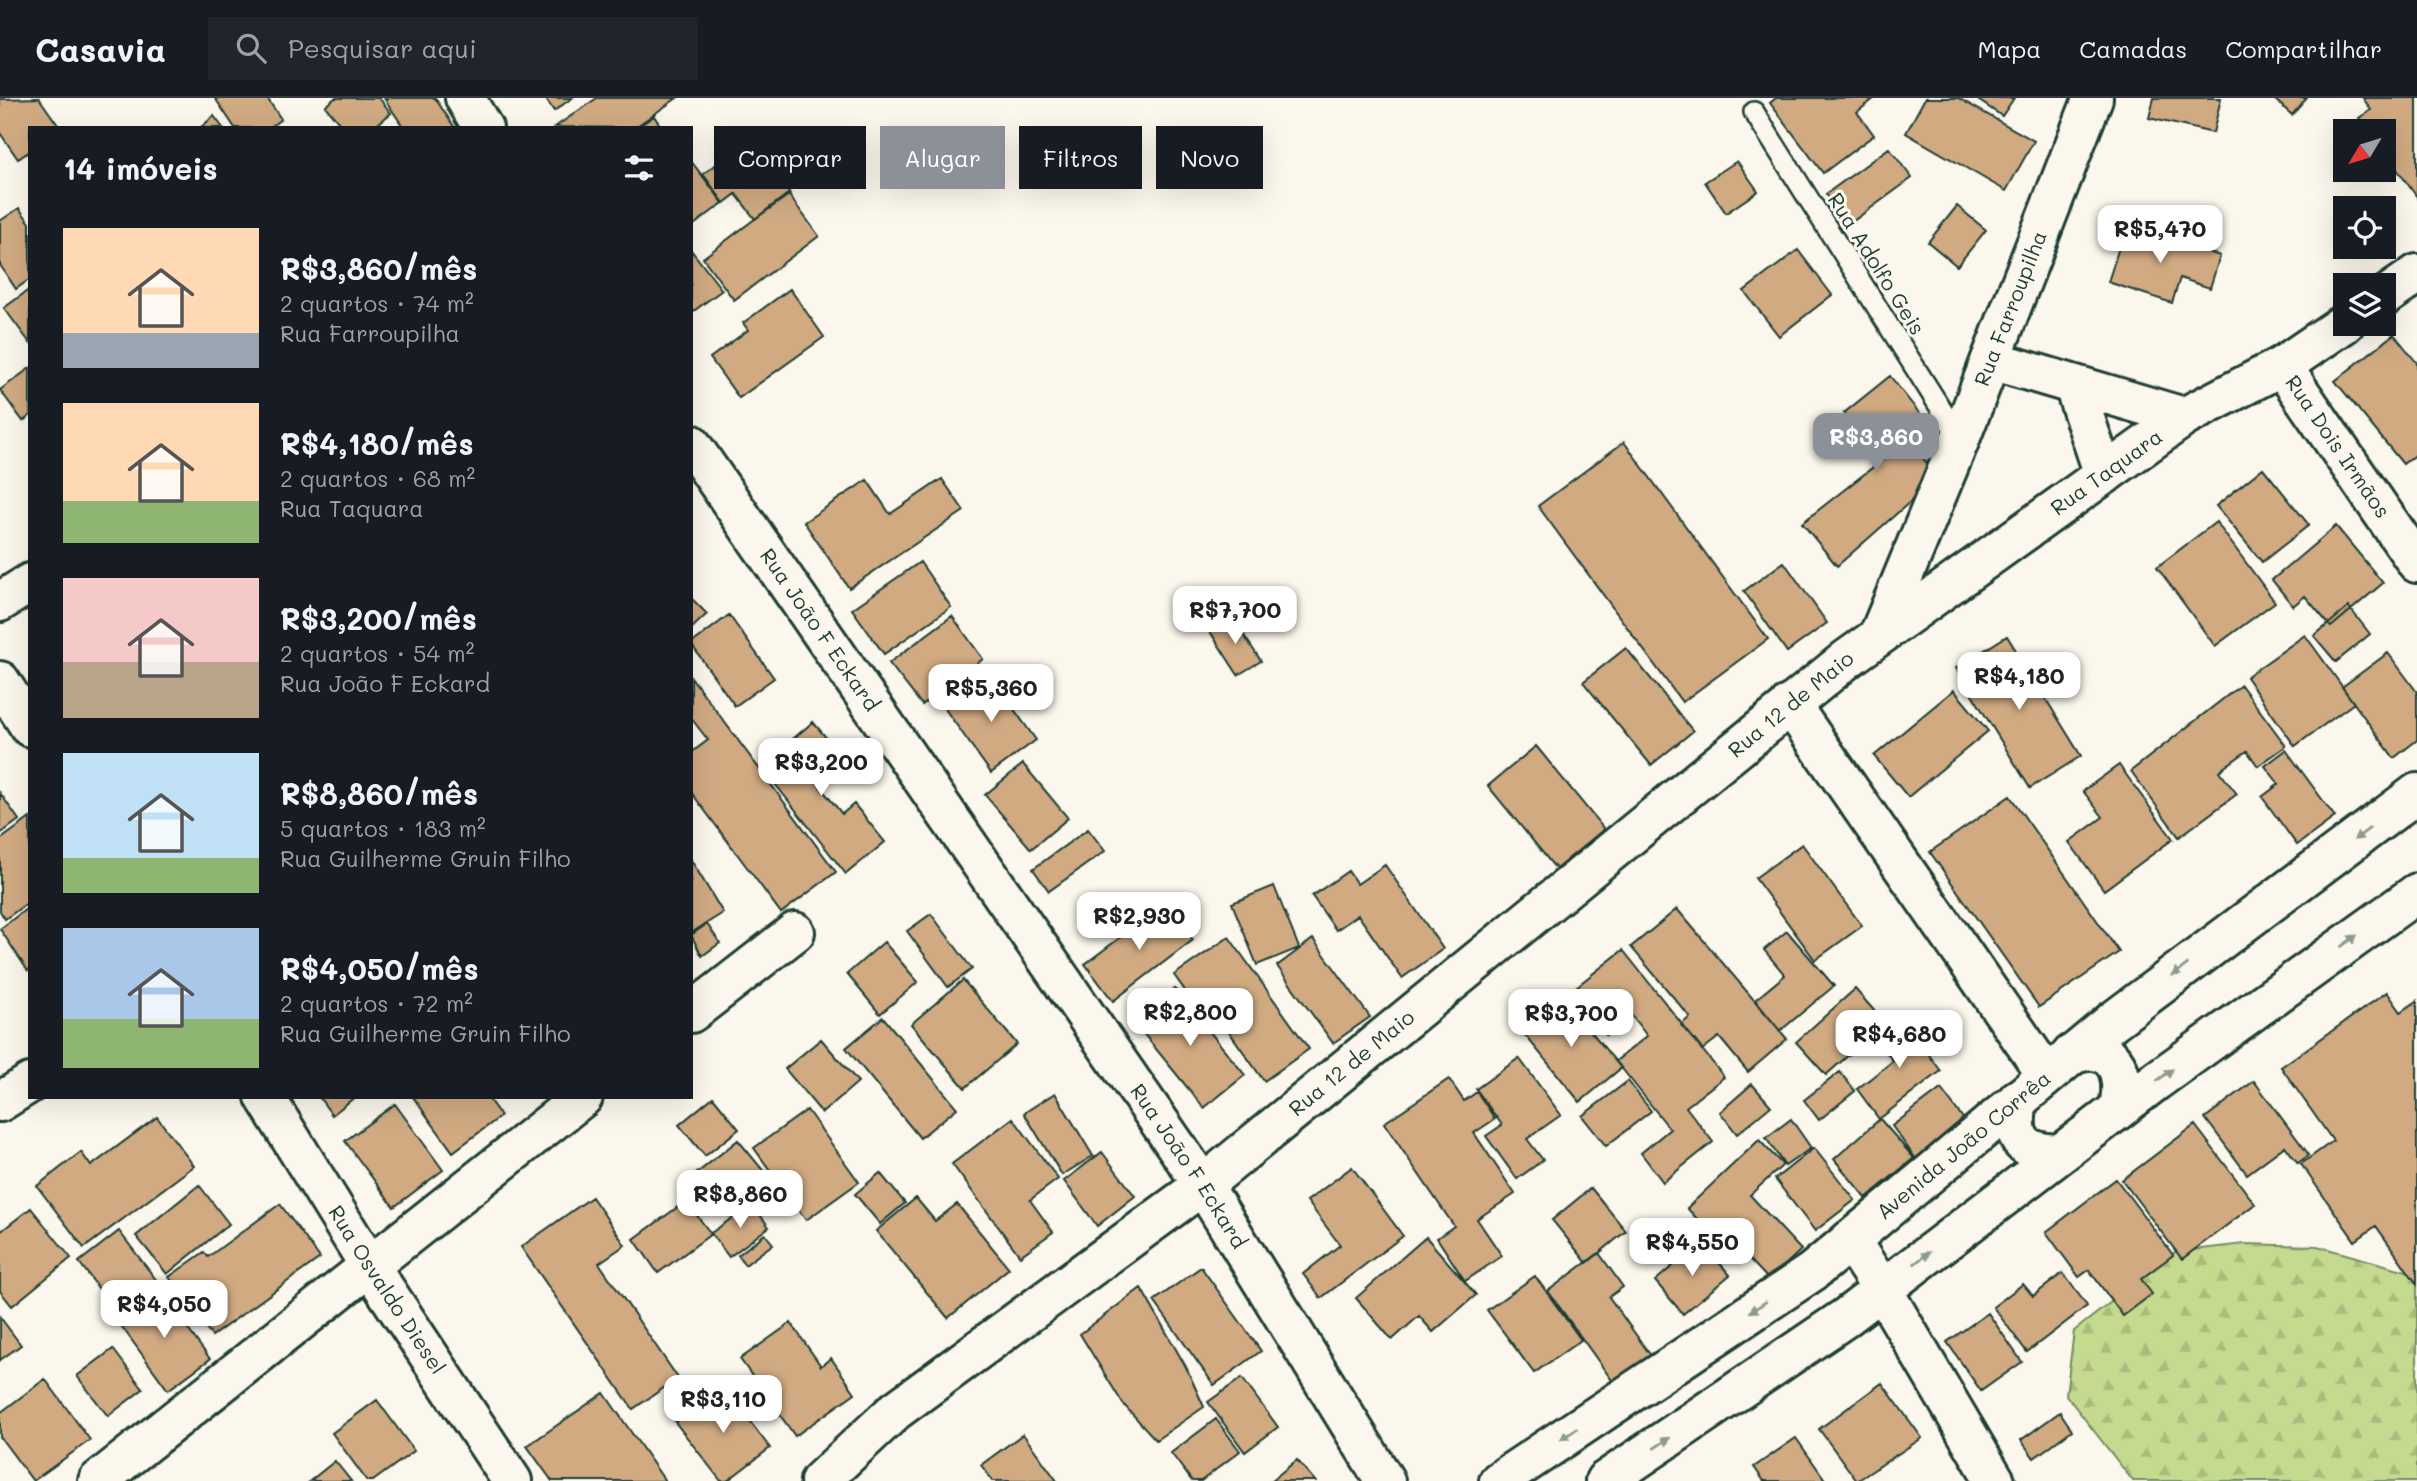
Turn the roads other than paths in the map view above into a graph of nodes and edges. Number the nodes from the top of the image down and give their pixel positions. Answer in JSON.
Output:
{"nodes":[{"id":1,"x":465,"y":98,"type":"edge"},
{"id":2,"x":2093,"y":98,"type":"edge"},
{"id":3,"x":1755,"y":112,"type":"dead end"},
{"id":4,"x":482,"y":126,"type":"edge"},
{"id":5,"x":2417,"y":274,"type":"edge"},
{"id":6,"x":2396,"y":289,"type":"edge"},
{"id":7,"x":2333,"y":331,"type":"edge"},
{"id":8,"x":1991,"y":360,"type":"junction"},
{"id":9,"x":2282,"y":366,"type":"junction"},
{"id":10,"x":2074,"y":386,"type":"junction"},
{"id":11,"x":2184,"y":417,"type":"junction"},
{"id":12,"x":1960,"y":439,"type":"junction"},
{"id":13,"x":693,"y":447,"type":"edge"},
{"id":14,"x":2104,"y":474,"type":"junction"},
{"id":15,"x":2417,"y":563,"type":"edge"},
{"id":16,"x":28,"y":584,"type":"edge"},
{"id":17,"x":0,"y":602,"type":"edge"},
{"id":18,"x":1879,"y":635,"type":"junction"},
{"id":19,"x":0,"y":681,"type":"edge"},
{"id":20,"x":1790,"y":704,"type":"junction"},
{"id":21,"x":28,"y":724,"type":"edge"},
{"id":22,"x":2417,"y":793,"type":"edge"},
{"id":23,"x":2417,"y":893,"type":"edge"},
{"id":24,"x":795,"y":932,"type":"dead end"},
{"id":25,"x":693,"y":1011,"type":"edge"},
{"id":26,"x":2059,"y":1064,"type":"junction"},
{"id":27,"x":28,"y":1084,"type":"edge"},
{"id":28,"x":266,"y":1099,"type":"edge"},
{"id":29,"x":580,"y":1099,"type":"edge"},
{"id":30,"x":2018,"y":1099,"type":"junction"},
{"id":31,"x":0,"y":1102,"type":"edge"},
{"id":32,"x":2118,"y":1110,"type":"junction"},
{"id":33,"x":2058,"y":1154,"type":"junction"},
{"id":34,"x":1203,"y":1185,"type":"junction"},
{"id":35,"x":1850,"y":1240,"type":"junction"},
{"id":36,"x":369,"y":1265,"type":"junction"},
{"id":37,"x":1882,"y":1289,"type":"junction"},
{"id":38,"x":98,"y":1481,"type":"edge"},
{"id":39,"x":512,"y":1481,"type":"edge"},
{"id":40,"x":820,"y":1481,"type":"edge"},
{"id":41,"x":1385,"y":1481,"type":"edge"},
{"id":42,"x":1499,"y":1481,"type":"edge"},
{"id":43,"x":1605,"y":1481,"type":"edge"},
{"id":44,"x":1995,"y":1481,"type":"edge"}],
"edges":[{"from":1,"to":4,"type":"street"},
{"from":2,"to":8,"type":"street","name":"Rua Farroupilha"},
{"from":3,"to":12,"type":"lane","name":"Rua Adolfo Geis"},
{"from":5,"to":6,"type":"street"},
{"from":7,"to":9,"type":"street","name":"Rua Taquara"},
{"from":8,"to":10,"type":"street"},
{"from":8,"to":12,"type":"street","name":"Rua Farroupilha"},
{"from":9,"to":11,"type":"street","name":"Rua Taquara"},
{"from":9,"to":15,"type":"street","name":"Rua Dois Irmãos"},
{"from":10,"to":11,"type":"street"},
{"from":10,"to":14,"type":"street"},
{"from":11,"to":14,"type":"street","name":"Rua Taquara"},
{"from":12,"to":18,"type":"street","name":"Rua Farroupilha"},
{"from":13,"to":34,"type":"street","name":"Rua João F Eckard"},
{"from":14,"to":18,"type":"street","name":"Rua Taquara"},
{"from":16,"to":17,"type":"street"},
{"from":18,"to":20,"type":"street","name":"Rua 12 de Maio"},
{"from":19,"to":21,"type":"street"},
{"from":20,"to":26,"type":"street"},
{"from":20,"to":34,"type":"street","name":"Rua 12 de Maio"},
{"from":22,"to":26,"type":"street","name":"Avenida João Corrêa","one_way":true},
{"from":32,"to":23,"type":"street","one_way":true},
{"from":24,"to":25,"type":"street"},
{"from":26,"to":30,"type":"street","name":"Avenida João Corrêa"},
{"from":26,"to":32,"type":"street"},
{"from":27,"to":31,"type":"street"},
{"from":28,"to":36,"type":"street","name":"Rua Osvaldo Diesel"},
{"from":29,"to":36,"type":"street"},
{"from":30,"to":33,"type":"street"},
{"from":30,"to":35,"type":"street","name":"Avenida João Corrêa"},
{"from":32,"to":33,"type":"street"},
{"from":37,"to":33,"type":"street","one_way":true},
{"from":34,"to":40,"type":"street","name":"Rua 12 de Maio"},
{"from":34,"to":41,"type":"street","name":"Rua João F Eckard"},
{"from":35,"to":37,"type":"street"},
{"from":35,"to":42,"type":"street","name":"Avenida João Corrêa","one_way":true},
{"from":36,"to":38,"type":"street"},
{"from":36,"to":39,"type":"street","name":"Rua Osvaldo Diesel"},
{"from":43,"to":37,"type":"street","one_way":true},
{"from":37,"to":44,"type":"street"}]}
